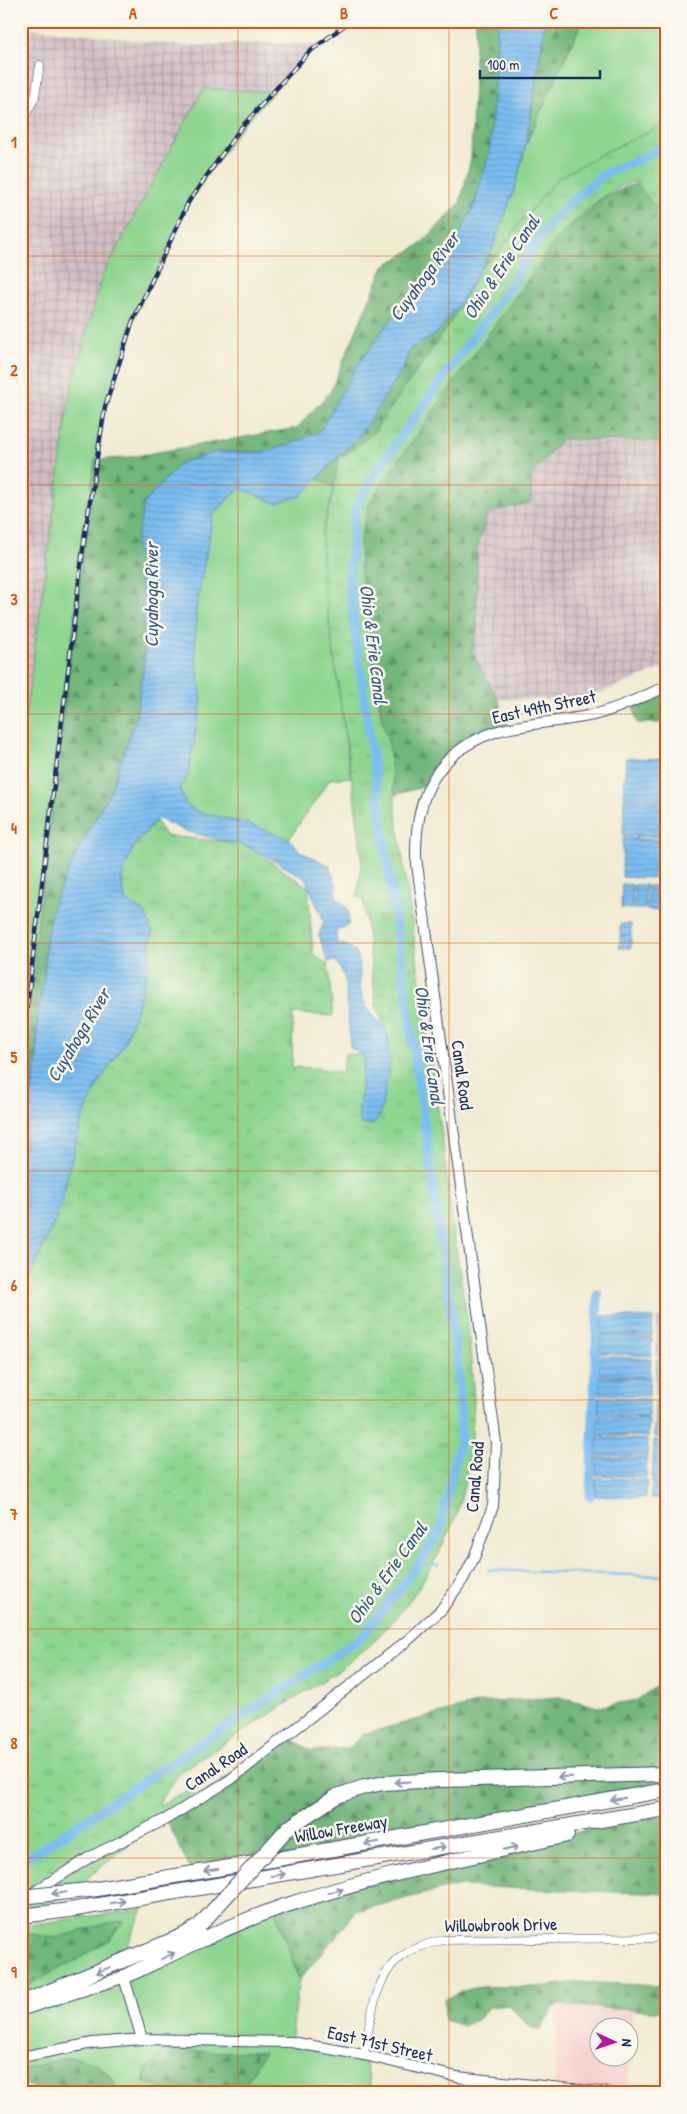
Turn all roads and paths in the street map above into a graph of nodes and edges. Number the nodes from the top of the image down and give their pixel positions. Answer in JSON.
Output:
{"nodes":[{"id":1,"x":40,"y":65,"type":"dead end"},
{"id":2,"x":21,"y":123,"type":"edge"},
{"id":3,"x":666,"y":687,"type":"edge"},
{"id":4,"x":416,"y":857,"type":"joint"},
{"id":5,"x":666,"y":1774,"type":"edge"},
{"id":6,"x":666,"y":1790,"type":"edge"},
{"id":7,"x":666,"y":1810,"type":"edge"},
{"id":8,"x":21,"y":1897,"type":"edge"},
{"id":9,"x":21,"y":1901,"type":"edge"},
{"id":10,"x":21,"y":1916,"type":"edge"},
{"id":11,"x":653,"y":1938,"type":"dead end"},
{"id":12,"x":124,"y":1977,"type":"junction"},
{"id":13,"x":21,"y":2003,"type":"edge"},
{"id":14,"x":21,"y":2010,"type":"edge"},
{"id":15,"x":142,"y":2038,"type":"junction"},
{"id":16,"x":364,"y":2055,"type":"junction"},
{"id":17,"x":21,"y":2057,"type":"edge"},
{"id":18,"x":610,"y":2093,"type":"edge"}],
"edges":[{"from":1,"to":2,"type":"street"},
{"from":3,"to":4,"type":"street","name":"East 49th Street"},
{"from":4,"to":9,"type":"street","name":"Canal Road"},
{"from":5,"to":13,"type":"highway","one_way":true,"bridge":true},
{"from":6,"to":8,"type":"highway","name":"Willow Freeway","one_way":true,"bridge":true},
{"from":10,"to":7,"type":"highway","name":"Willow Freeway","one_way":true},
{"from":12,"to":7,"type":"highway","one_way":true},
{"from":11,"to":16,"type":"street","name":"Willowbrook Drive"},
{"from":12,"to":14,"type":"main road"},
{"from":12,"to":15,"type":"street"},
{"from":15,"to":16,"type":"street","name":"East 71st Street"},
{"from":15,"to":17,"type":"street","name":"East 71st Street"},
{"from":16,"to":18,"type":"street","name":"East 71st Street"}]}
